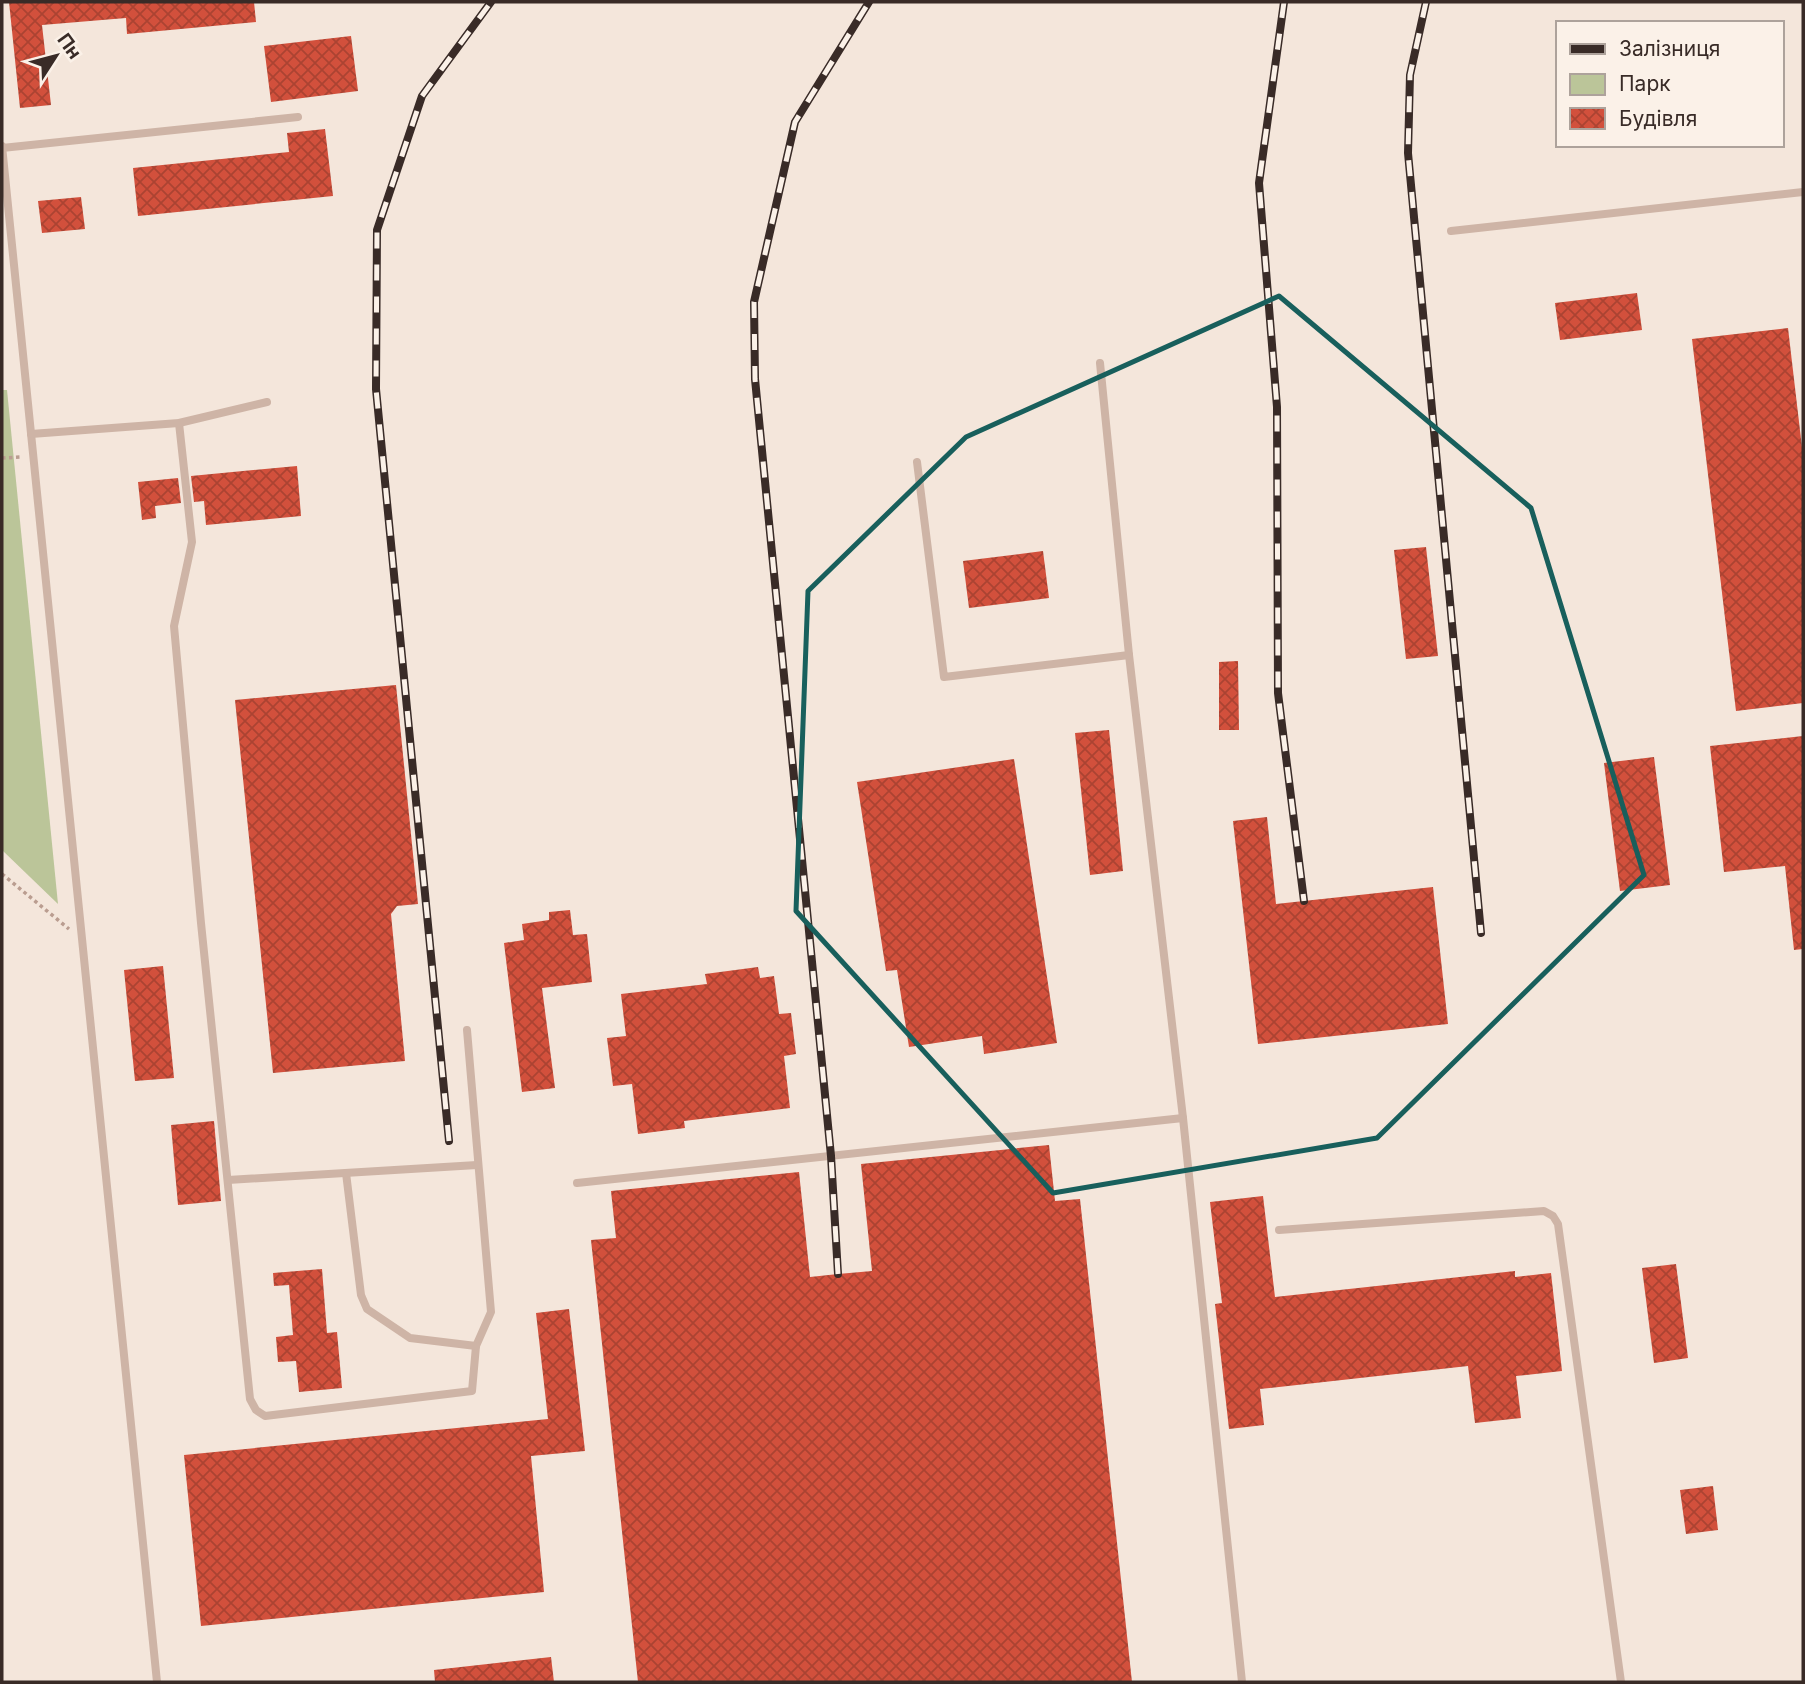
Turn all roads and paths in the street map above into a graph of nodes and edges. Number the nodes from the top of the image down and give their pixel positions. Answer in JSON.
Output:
{"nodes":[{"id":1,"x":298,"y":117,"type":"dead end"},
{"id":2,"x":2,"y":147,"type":"edge"},
{"id":3,"x":1803,"y":192,"type":"edge"},
{"id":4,"x":1451,"y":231,"type":"dead end"},
{"id":5,"x":1100,"y":363,"type":"dead end"},
{"id":6,"x":267,"y":402,"type":"dead end"},
{"id":7,"x":179,"y":423,"type":"junction"},
{"id":8,"x":31,"y":434,"type":"junction"},
{"id":9,"x":33,"y":456,"type":"junction"},
{"id":10,"x":2,"y":458,"type":"edge"},
{"id":11,"x":917,"y":462,"type":"dead end"},
{"id":12,"x":1129,"y":654,"type":"junction"},
{"id":13,"x":2,"y":874,"type":"edge"},
{"id":14,"x":82,"y":939,"type":"junction"},
{"id":15,"x":467,"y":1030,"type":"dead end"},
{"id":16,"x":1183,"y":1118,"type":"junction"},
{"id":17,"x":477,"y":1165,"type":"junction"},
{"id":18,"x":345,"y":1173,"type":"junction"},
{"id":19,"x":228,"y":1180,"type":"junction"},
{"id":20,"x":577,"y":1183,"type":"dead end"},
{"id":21,"x":1279,"y":1230,"type":"dead end"},
{"id":22,"x":476,"y":1346,"type":"junction"},
{"id":23,"x":157,"y":1682,"type":"edge"},
{"id":24,"x":1242,"y":1682,"type":"edge"},
{"id":25,"x":1621,"y":1682,"type":"edge"}],
"edges":[{"from":1,"to":2,"type":"lane"},
{"from":2,"to":8,"type":"lane"},
{"from":3,"to":4,"type":"lane"},
{"from":5,"to":12,"type":"lane"},
{"from":6,"to":7,"type":"lane"},
{"from":7,"to":8,"type":"lane"},
{"from":7,"to":19,"type":"lane"},
{"from":8,"to":9,"type":"lane"},
{"from":9,"to":10,"type":"path"},
{"from":9,"to":14,"type":"lane"},
{"from":11,"to":12,"type":"lane"},
{"from":12,"to":16,"type":"lane"},
{"from":13,"to":14,"type":"path"},
{"from":14,"to":23,"type":"lane"},
{"from":15,"to":17,"type":"lane"},
{"from":16,"to":20,"type":"lane"},
{"from":16,"to":24,"type":"lane"},
{"from":17,"to":18,"type":"lane"},
{"from":17,"to":22,"type":"lane"},
{"from":18,"to":19,"type":"lane"},
{"from":18,"to":22,"type":"lane"},
{"from":19,"to":22,"type":"lane"},
{"from":21,"to":25,"type":"lane"}]}
